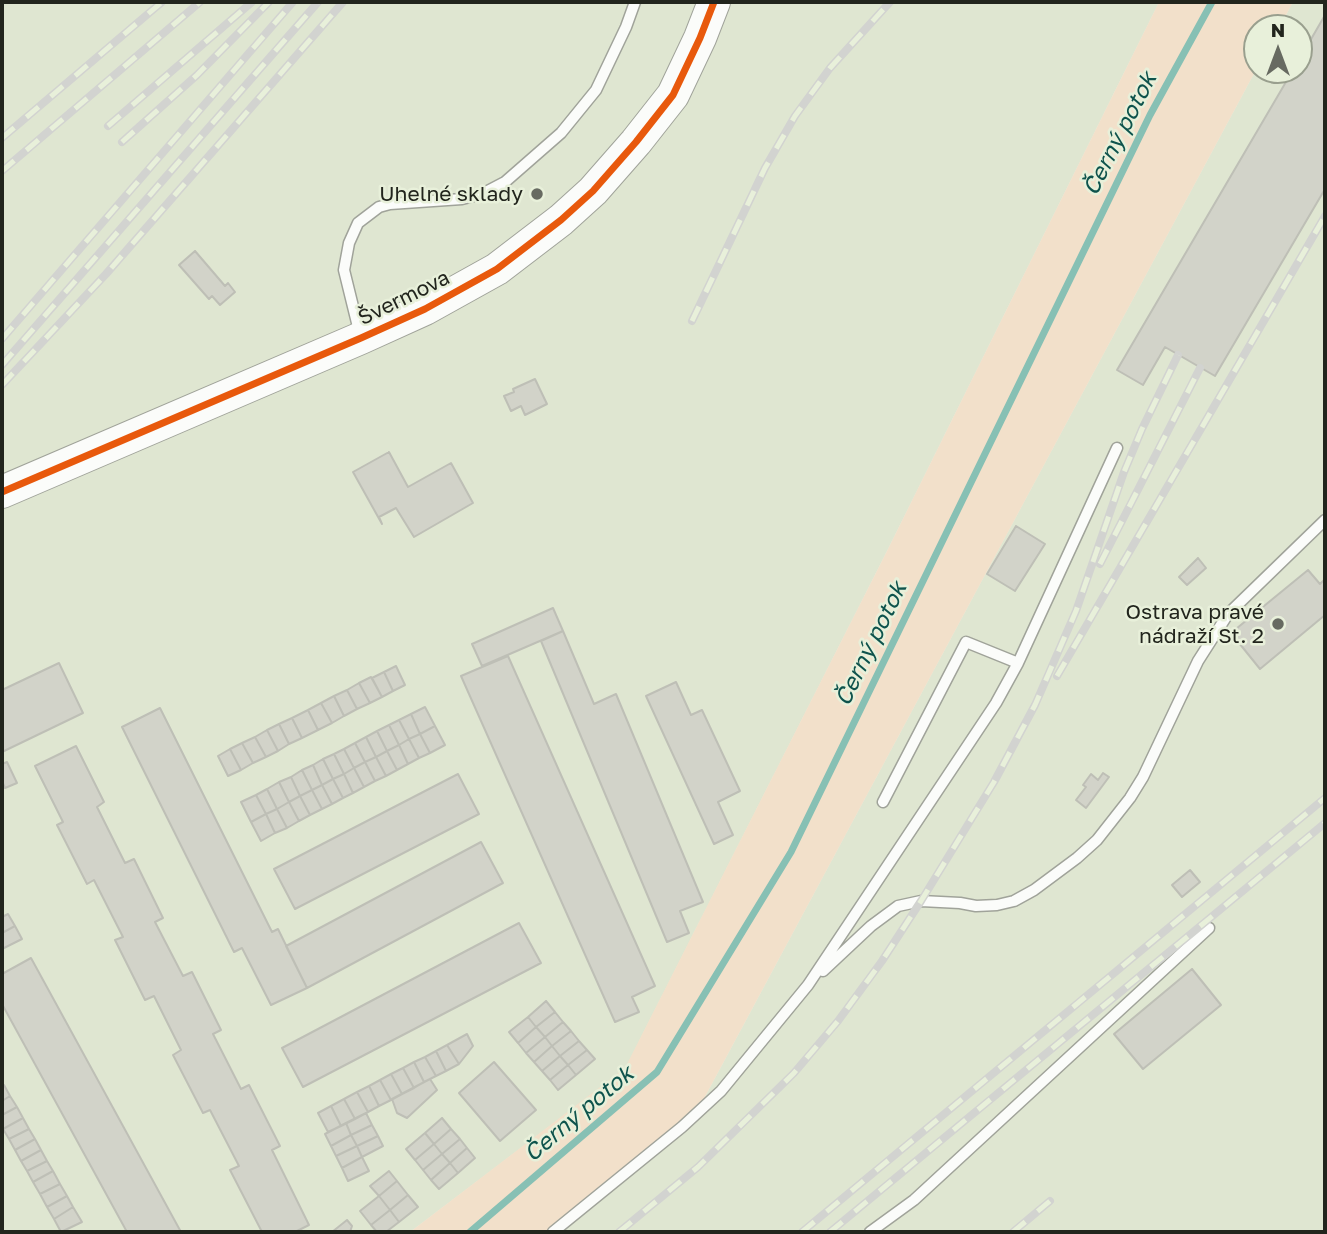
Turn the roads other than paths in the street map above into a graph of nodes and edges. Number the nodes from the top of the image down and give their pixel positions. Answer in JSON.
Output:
{"nodes":[{"id":1,"x":635,"y":2,"type":"edge"},
{"id":2,"x":714,"y":2,"type":"edge"},
{"id":3,"x":361,"y":338,"type":"junction"},
{"id":4,"x":1117,"y":448,"type":"dead end"},
{"id":5,"x":2,"y":492,"type":"edge"},
{"id":6,"x":1325,"y":520,"type":"edge"},
{"id":7,"x":1018,"y":663,"type":"junction"},
{"id":8,"x":884,"y":802,"type":"dead end"},
{"id":9,"x":1209,"y":928,"type":"dead end"},
{"id":10,"x":808,"y":985,"type":"junction"},
{"id":11,"x":553,"y":1232,"type":"edge"},
{"id":12,"x":870,"y":1232,"type":"edge"}],
"edges":[{"from":1,"to":3,"type":"lane"},
{"from":2,"to":3,"type":"street","name":"Švermova"},
{"from":3,"to":5,"type":"street","name":"Švermova"},
{"from":4,"to":7,"type":"lane"},
{"from":6,"to":10,"type":"lane"},
{"from":7,"to":8,"type":"lane"},
{"from":7,"to":10,"type":"lane"},
{"from":9,"to":12,"type":"lane"},
{"from":10,"to":11,"type":"lane"}]}
